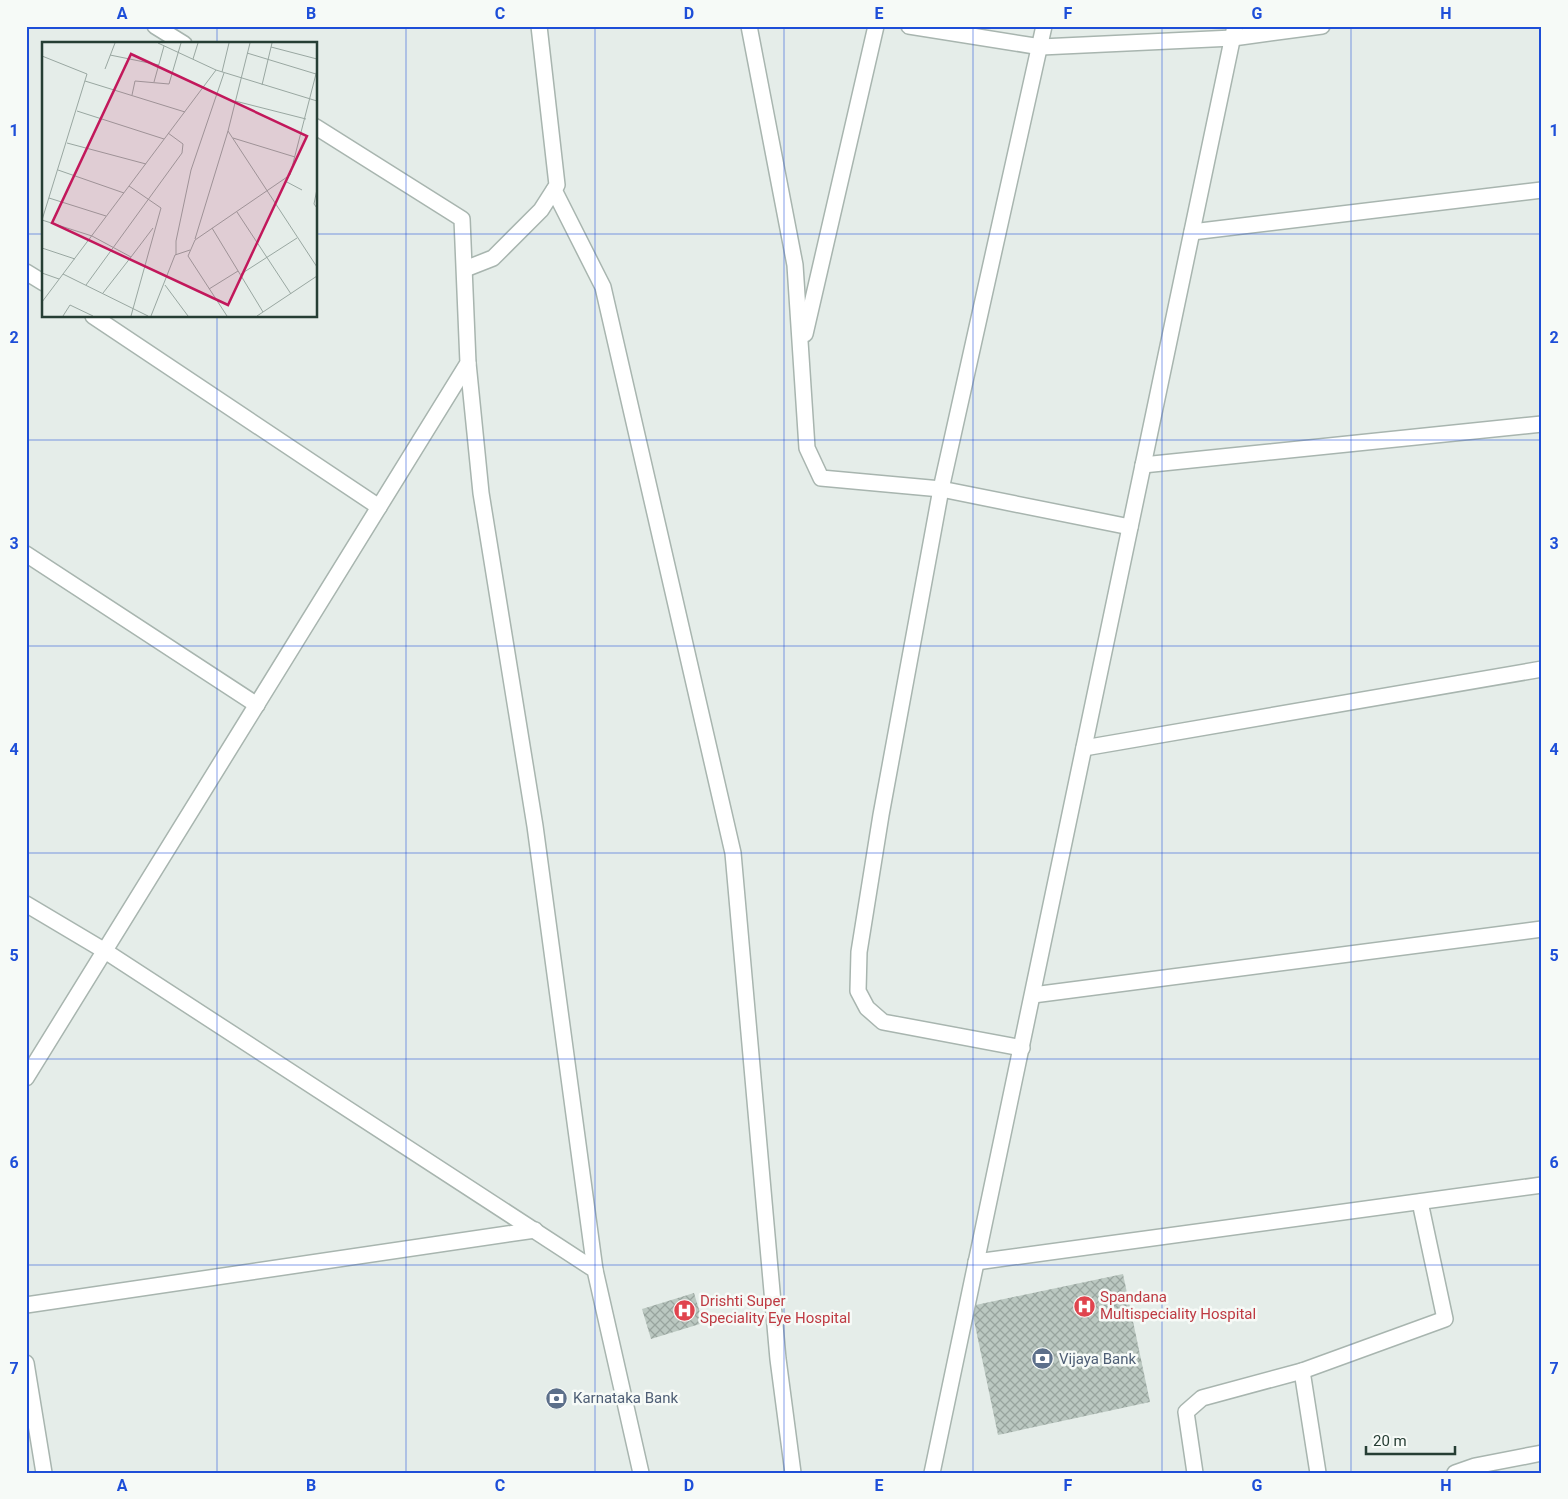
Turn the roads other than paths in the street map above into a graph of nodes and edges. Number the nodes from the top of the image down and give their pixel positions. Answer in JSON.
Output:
{"nodes":[{"id":1,"x":155,"y":26,"type":"edge"},
{"id":2,"x":539,"y":26,"type":"edge"},
{"id":3,"x":749,"y":26,"type":"edge"},
{"id":4,"x":876,"y":26,"type":"edge"},
{"id":5,"x":909,"y":26,"type":"edge"},
{"id":6,"x":1044,"y":26,"type":"edge"},
{"id":7,"x":1322,"y":26,"type":"edge"},
{"id":8,"x":1234,"y":32,"type":"edge"},
{"id":9,"x":181,"y":42,"type":"edge"},
{"id":10,"x":1041,"y":47,"type":"junction"},
{"id":11,"x":318,"y":128,"type":"edge"},
{"id":12,"x":554,"y":190,"type":"junction"},
{"id":13,"x":1542,"y":190,"type":"edge"},
{"id":14,"x":1192,"y":232,"type":"junction"},
{"id":15,"x":465,"y":269,"type":"junction"},
{"id":16,"x":26,"y":272,"type":"edge"},
{"id":17,"x":42,"y":282,"type":"edge"},
{"id":18,"x":96,"y":318,"type":"edge"},
{"id":19,"x":801,"y":350,"type":"junction"},
{"id":20,"x":468,"y":362,"type":"junction"},
{"id":21,"x":1542,"y":424,"type":"edge"},
{"id":22,"x":1143,"y":465,"type":"junction"},
{"id":23,"x":941,"y":489,"type":"junction"},
{"id":24,"x":379,"y":507,"type":"junction"},
{"id":25,"x":1130,"y":527,"type":"junction"},
{"id":26,"x":26,"y":554,"type":"edge"},
{"id":27,"x":1542,"y":668,"type":"edge"},
{"id":28,"x":257,"y":706,"type":"junction"},
{"id":29,"x":1084,"y":748,"type":"junction"},
{"id":30,"x":26,"y":904,"type":"edge"},
{"id":31,"x":1542,"y":929,"type":"edge"},
{"id":32,"x":105,"y":951,"type":"junction"},
{"id":33,"x":1032,"y":995,"type":"junction"},
{"id":34,"x":1022,"y":1048,"type":"junction"},
{"id":35,"x":26,"y":1078,"type":"edge"},
{"id":36,"x":1542,"y":1185,"type":"edge"},
{"id":37,"x":1420,"y":1202,"type":"junction"},
{"id":38,"x":534,"y":1230,"type":"junction"},
{"id":39,"x":976,"y":1262,"type":"junction"},
{"id":40,"x":595,"y":1270,"type":"junction"},
{"id":41,"x":26,"y":1305,"type":"edge"},
{"id":42,"x":26,"y":1363,"type":"edge"},
{"id":43,"x":1302,"y":1371,"type":"junction"},
{"id":44,"x":1542,"y":1453,"type":"edge"},
{"id":45,"x":44,"y":1473,"type":"edge"},
{"id":46,"x":641,"y":1473,"type":"edge"},
{"id":47,"x":792,"y":1473,"type":"edge"},
{"id":48,"x":932,"y":1473,"type":"edge"},
{"id":49,"x":1195,"y":1473,"type":"edge"},
{"id":50,"x":1318,"y":1473,"type":"edge"},
{"id":51,"x":1455,"y":1473,"type":"edge"}],
"edges":[{"from":1,"to":9,"type":"street"},
{"from":2,"to":12,"type":"street"},
{"from":3,"to":19,"type":"street"},
{"from":4,"to":19,"type":"street"},
{"from":5,"to":10,"type":"street"},
{"from":6,"to":10,"type":"street"},
{"from":7,"to":8,"type":"street"},
{"from":8,"to":10,"type":"street"},
{"from":8,"to":14,"type":"street"},
{"from":10,"to":23,"type":"street"},
{"from":11,"to":15,"type":"street"},
{"from":12,"to":15,"type":"street"},
{"from":12,"to":47,"type":"street"},
{"from":13,"to":14,"type":"street"},
{"from":14,"to":22,"type":"street"},
{"from":15,"to":20,"type":"street"},
{"from":16,"to":17,"type":"street"},
{"from":18,"to":24,"type":"street"},
{"from":19,"to":23,"type":"street"},
{"from":20,"to":24,"type":"street"},
{"from":20,"to":40,"type":"street"},
{"from":21,"to":22,"type":"street"},
{"from":22,"to":25,"type":"street"},
{"from":23,"to":25,"type":"street"},
{"from":23,"to":34,"type":"street"},
{"from":24,"to":28,"type":"street"},
{"from":25,"to":29,"type":"street"},
{"from":26,"to":28,"type":"street"},
{"from":27,"to":29,"type":"street"},
{"from":28,"to":32,"type":"street"},
{"from":29,"to":33,"type":"street"},
{"from":30,"to":32,"type":"street"},
{"from":31,"to":33,"type":"street"},
{"from":32,"to":35,"type":"street"},
{"from":32,"to":38,"type":"street"},
{"from":33,"to":34,"type":"street"},
{"from":34,"to":39,"type":"street"},
{"from":36,"to":37,"type":"street"},
{"from":37,"to":39,"type":"street"},
{"from":37,"to":43,"type":"street"},
{"from":38,"to":40,"type":"street"},
{"from":38,"to":41,"type":"street"},
{"from":39,"to":48,"type":"street"},
{"from":40,"to":46,"type":"street"},
{"from":42,"to":45,"type":"street"},
{"from":43,"to":49,"type":"street"},
{"from":43,"to":50,"type":"street"},
{"from":44,"to":51,"type":"street"}]}
